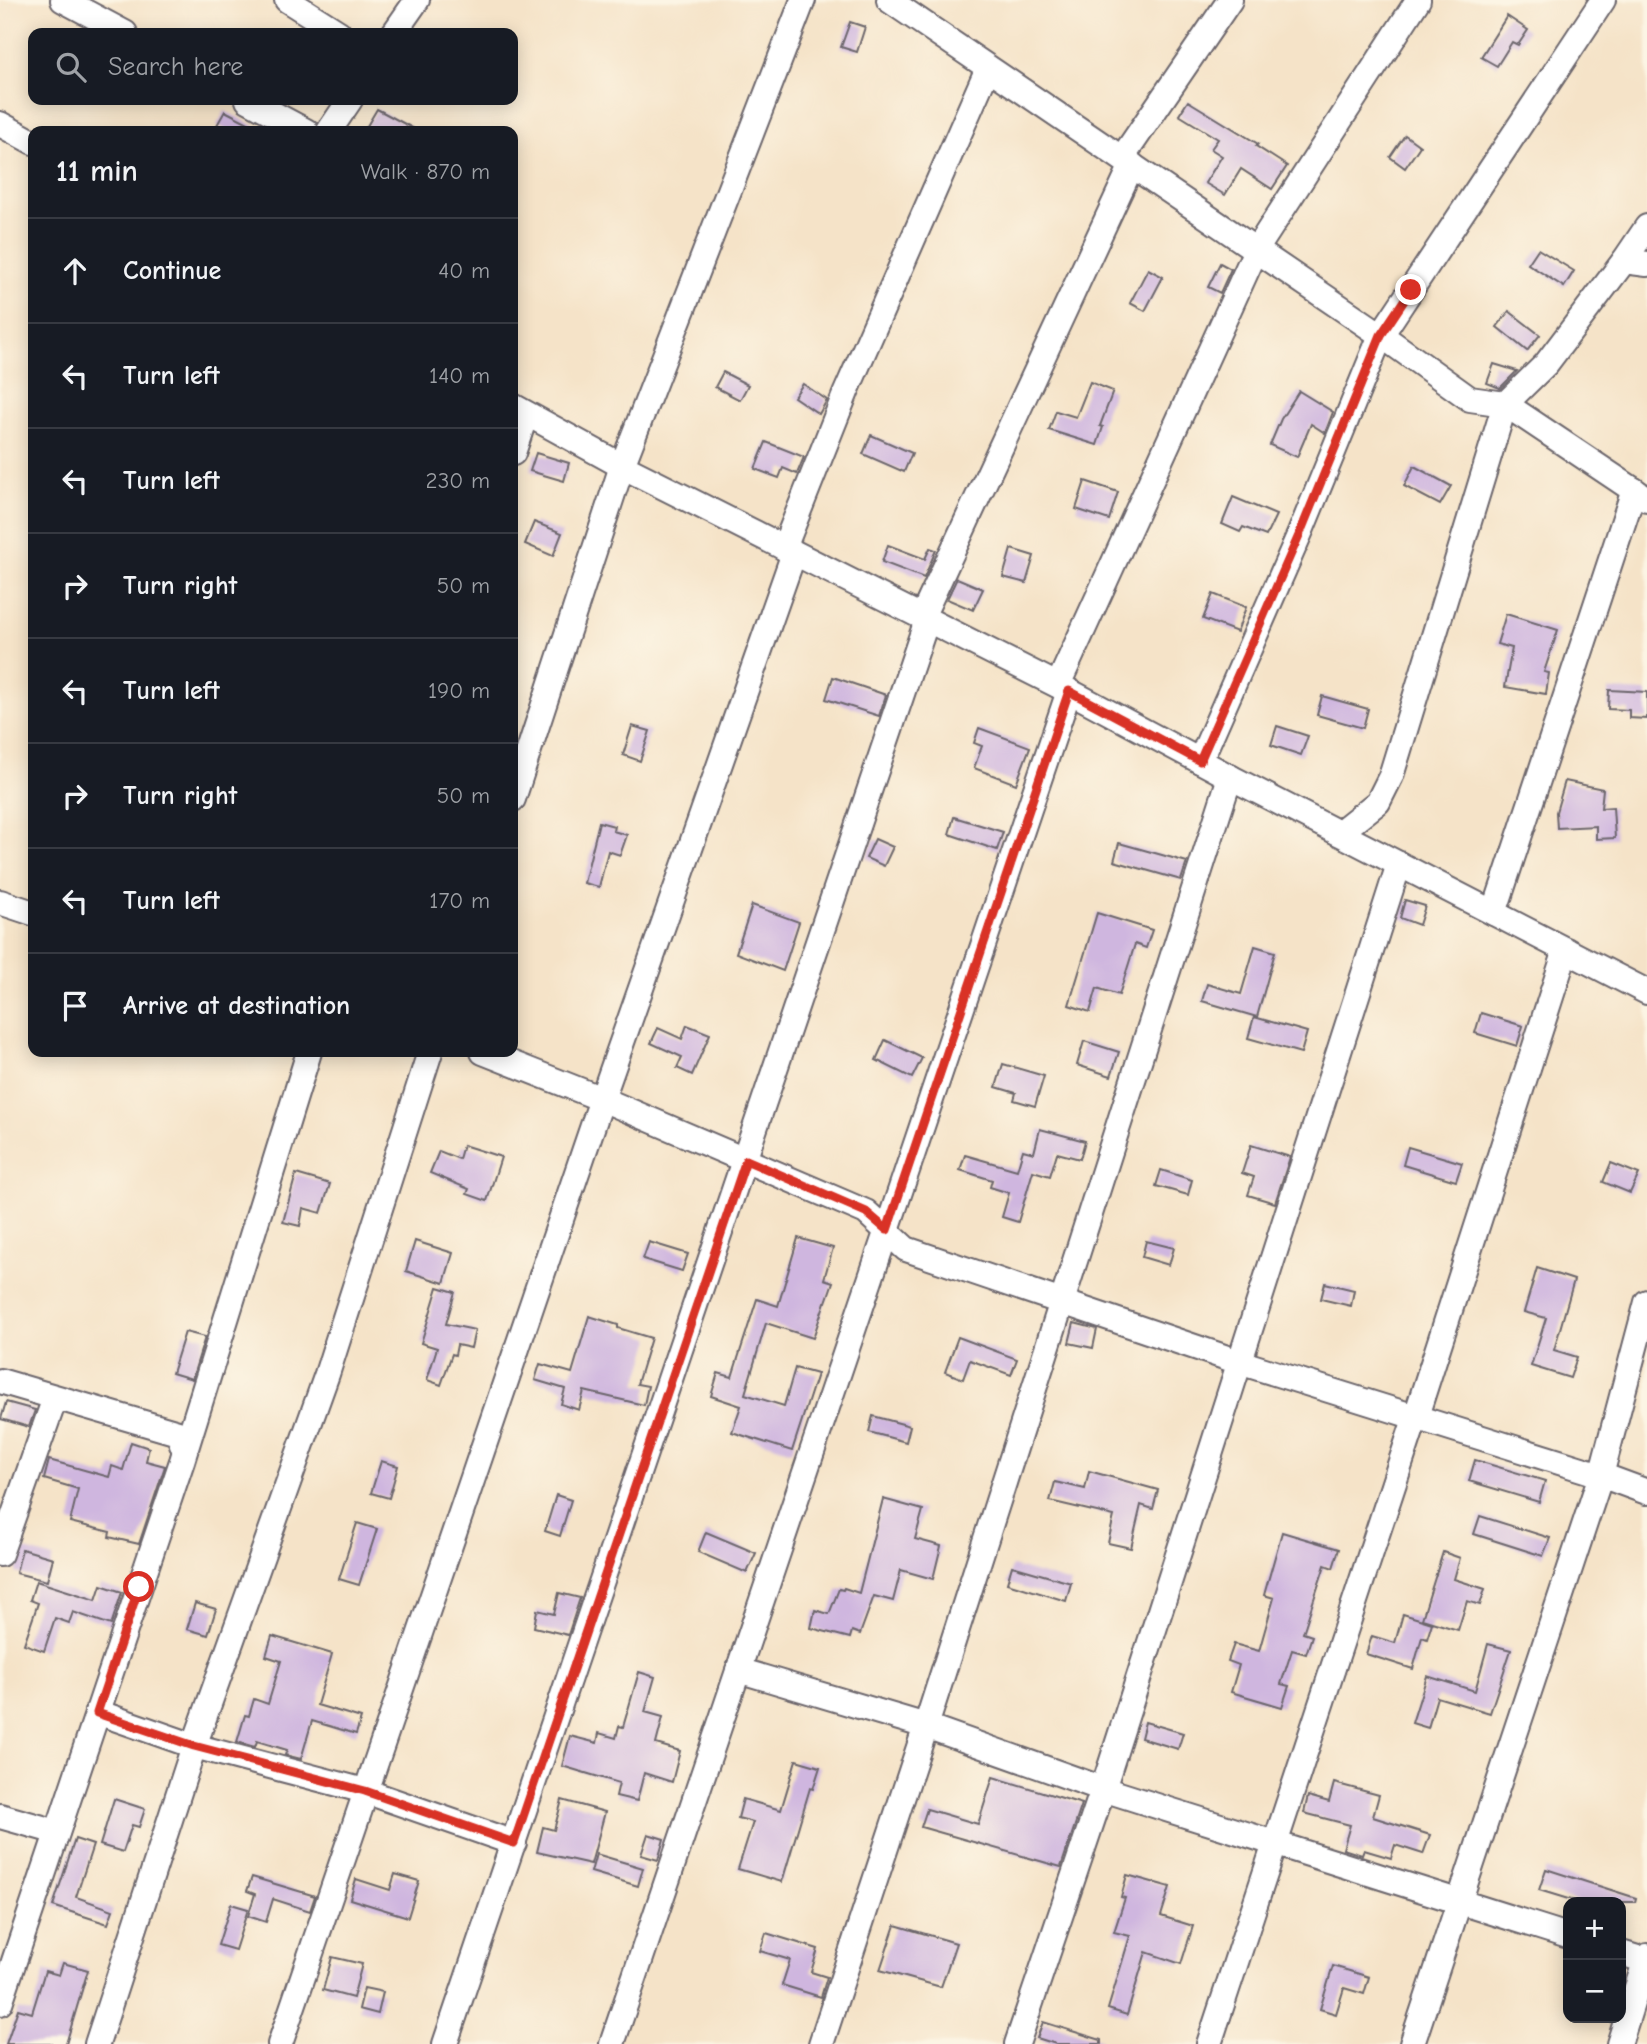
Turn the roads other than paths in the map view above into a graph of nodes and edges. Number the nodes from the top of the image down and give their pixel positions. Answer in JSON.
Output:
{"nodes":[{"id":1,"x":62,"y":0,"type":"edge"},
{"id":2,"x":287,"y":0,"type":"edge"},
{"id":3,"x":416,"y":0,"type":"edge"},
{"id":4,"x":803,"y":0,"type":"edge"},
{"id":5,"x":889,"y":0,"type":"edge"},
{"id":6,"x":1230,"y":0,"type":"edge"},
{"id":7,"x":1418,"y":0,"type":"edge"},
{"id":8,"x":1603,"y":0,"type":"edge"},
{"id":9,"x":115,"y":28,"type":"edge"},
{"id":10,"x":331,"y":28,"type":"edge"},
{"id":11,"x":397,"y":28,"type":"edge"},
{"id":12,"x":988,"y":68,"type":"junction"},
{"id":13,"x":257,"y":105,"type":"edge"},
{"id":14,"x":347,"y":105,"type":"edge"},
{"id":15,"x":0,"y":124,"type":"edge"},
{"id":16,"x":297,"y":126,"type":"edge"},
{"id":17,"x":333,"y":126,"type":"edge"},
{"id":18,"x":28,"y":139,"type":"edge"},
{"id":19,"x":1127,"y":162,"type":"junction"},
{"id":20,"x":1647,"y":227,"type":"edge"},
{"id":21,"x":1256,"y":250,"type":"junction"},
{"id":22,"x":1636,"y":263,"type":"edge"},
{"id":23,"x":1381,"y":335,"type":"junction"},
{"id":24,"x":1505,"y":404,"type":"junction"},
{"id":25,"x":520,"y":410,"type":"edge"},
{"id":26,"x":622,"y":466,"type":"junction"},
{"id":27,"x":1640,"y":494,"type":"edge"},
{"id":28,"x":789,"y":550,"type":"junction"},
{"id":29,"x":925,"y":618,"type":"junction"},
{"id":30,"x":1064,"y":688,"type":"junction"},
{"id":31,"x":1200,"y":761,"type":"junction"},
{"id":32,"x":1230,"y":777,"type":"junction"},
{"id":33,"x":518,"y":784,"type":"edge"},
{"id":34,"x":1339,"y":833,"type":"junction"},
{"id":35,"x":1399,"y":864,"type":"junction"},
{"id":36,"x":0,"y":902,"type":"edge"},
{"id":37,"x":28,"y":911,"type":"edge"},
{"id":38,"x":1494,"y":913,"type":"junction"},
{"id":39,"x":1566,"y":950,"type":"junction"},
{"id":40,"x":1647,"y":992,"type":"edge"},
{"id":41,"x":307,"y":1057,"type":"edge"},
{"id":42,"x":428,"y":1057,"type":"edge"},
{"id":43,"x":496,"y":1057,"type":"edge"},
{"id":44,"x":602,"y":1099,"type":"junction"},
{"id":45,"x":746,"y":1160,"type":"junction"},
{"id":46,"x":887,"y":1230,"type":"junction"},
{"id":47,"x":1063,"y":1302,"type":"junction"},
{"id":48,"x":1647,"y":1302,"type":"edge"},
{"id":49,"x":1239,"y":1362,"type":"junction"},
{"id":50,"x":0,"y":1381,"type":"edge"},
{"id":51,"x":55,"y":1398,"type":"junction"},
{"id":52,"x":1416,"y":1416,"type":"junction"},
{"id":53,"x":184,"y":1449,"type":"junction"},
{"id":54,"x":1601,"y":1475,"type":"junction"},
{"id":55,"x":1647,"y":1492,"type":"edge"},
{"id":56,"x":0,"y":1554,"type":"edge"},
{"id":57,"x":738,"y":1670,"type":"junction"},
{"id":58,"x":97,"y":1713,"type":"junction"},
{"id":59,"x":926,"y":1727,"type":"junction"},
{"id":60,"x":194,"y":1746,"type":"junction"},
{"id":61,"x":1103,"y":1789,"type":"junction"},
{"id":62,"x":365,"y":1791,"type":"junction"},
{"id":63,"x":0,"y":1816,"type":"edge"},
{"id":64,"x":57,"y":1832,"type":"junction"},
{"id":65,"x":1275,"y":1842,"type":"junction"},
{"id":66,"x":514,"y":1843,"type":"junction"},
{"id":67,"x":1460,"y":1900,"type":"junction"},
{"id":68,"x":1563,"y":1934,"type":"edge"},
{"id":69,"x":1626,"y":1954,"type":"edge"},
{"id":70,"x":1646,"y":1959,"type":"edge"},
{"id":71,"x":0,"y":2003,"type":"edge"},
{"id":72,"x":97,"y":2044,"type":"edge"},
{"id":73,"x":279,"y":2044,"type":"edge"},
{"id":74,"x":445,"y":2044,"type":"edge"},
{"id":75,"x":612,"y":2044,"type":"edge"},
{"id":76,"x":821,"y":2044,"type":"edge"},
{"id":77,"x":1017,"y":2044,"type":"edge"},
{"id":78,"x":1209,"y":2044,"type":"edge"},
{"id":79,"x":1412,"y":2044,"type":"edge"},
{"id":80,"x":1619,"y":2044,"type":"edge"}],
"edges":[{"from":1,"to":9,"type":"street"},
{"from":2,"to":10,"type":"street"},
{"from":3,"to":11,"type":"street"},
{"from":4,"to":26,"type":"street"},
{"from":5,"to":12,"type":"street"},
{"from":6,"to":19,"type":"street"},
{"from":7,"to":21,"type":"street"},
{"from":8,"to":23,"type":"street"},
{"from":12,"to":19,"type":"street"},
{"from":12,"to":28,"type":"street"},
{"from":13,"to":16,"type":"street"},
{"from":14,"to":17,"type":"street"},
{"from":15,"to":18,"type":"street"},
{"from":19,"to":21,"type":"street"},
{"from":19,"to":29,"type":"street"},
{"from":20,"to":22,"type":"street"},
{"from":21,"to":23,"type":"street"},
{"from":21,"to":30,"type":"street"},
{"from":22,"to":24,"type":"street"},
{"from":23,"to":24,"type":"street"},
{"from":23,"to":31,"type":"street"},
{"from":24,"to":27,"type":"street"},
{"from":24,"to":34,"type":"street"},
{"from":25,"to":26,"type":"street"},
{"from":26,"to":28,"type":"street"},
{"from":26,"to":33,"type":"street"},
{"from":27,"to":38,"type":"street"},
{"from":28,"to":29,"type":"street"},
{"from":28,"to":44,"type":"street"},
{"from":29,"to":30,"type":"street"},
{"from":29,"to":45,"type":"street"},
{"from":30,"to":31,"type":"street"},
{"from":30,"to":46,"type":"street"},
{"from":31,"to":32,"type":"street"},
{"from":32,"to":34,"type":"street"},
{"from":32,"to":47,"type":"street"},
{"from":34,"to":35,"type":"street"},
{"from":35,"to":38,"type":"street"},
{"from":35,"to":49,"type":"street"},
{"from":36,"to":37,"type":"street"},
{"from":38,"to":39,"type":"street"},
{"from":39,"to":40,"type":"street"},
{"from":39,"to":52,"type":"street"},
{"from":41,"to":53,"type":"street"},
{"from":42,"to":60,"type":"street"},
{"from":43,"to":44,"type":"street"},
{"from":44,"to":45,"type":"street"},
{"from":44,"to":62,"type":"street"},
{"from":45,"to":46,"type":"street"},
{"from":45,"to":66,"type":"street"},
{"from":46,"to":47,"type":"street"},
{"from":46,"to":57,"type":"street"},
{"from":47,"to":49,"type":"street"},
{"from":47,"to":59,"type":"street"},
{"from":48,"to":54,"type":"street"},
{"from":49,"to":52,"type":"street"},
{"from":49,"to":61,"type":"street"},
{"from":50,"to":51,"type":"street"},
{"from":51,"to":53,"type":"street"},
{"from":51,"to":56,"type":"street"},
{"from":52,"to":54,"type":"street"},
{"from":52,"to":65,"type":"street"},
{"from":53,"to":58,"type":"street"},
{"from":54,"to":55,"type":"street"},
{"from":54,"to":67,"type":"street"},
{"from":57,"to":59,"type":"street"},
{"from":57,"to":75,"type":"street"},
{"from":58,"to":60,"type":"street"},
{"from":58,"to":64,"type":"street"},
{"from":59,"to":61,"type":"street"},
{"from":59,"to":76,"type":"street"},
{"from":60,"to":62,"type":"street"},
{"from":60,"to":72,"type":"street"},
{"from":61,"to":65,"type":"street"},
{"from":61,"to":77,"type":"street"},
{"from":62,"to":66,"type":"street"},
{"from":62,"to":73,"type":"street"},
{"from":63,"to":64,"type":"street"},
{"from":64,"to":71,"type":"street"},
{"from":65,"to":67,"type":"street"},
{"from":65,"to":78,"type":"street"},
{"from":66,"to":74,"type":"street"},
{"from":67,"to":68,"type":"street"},
{"from":67,"to":79,"type":"street"},
{"from":69,"to":70,"type":"street"},
{"from":70,"to":80,"type":"street"}]}
